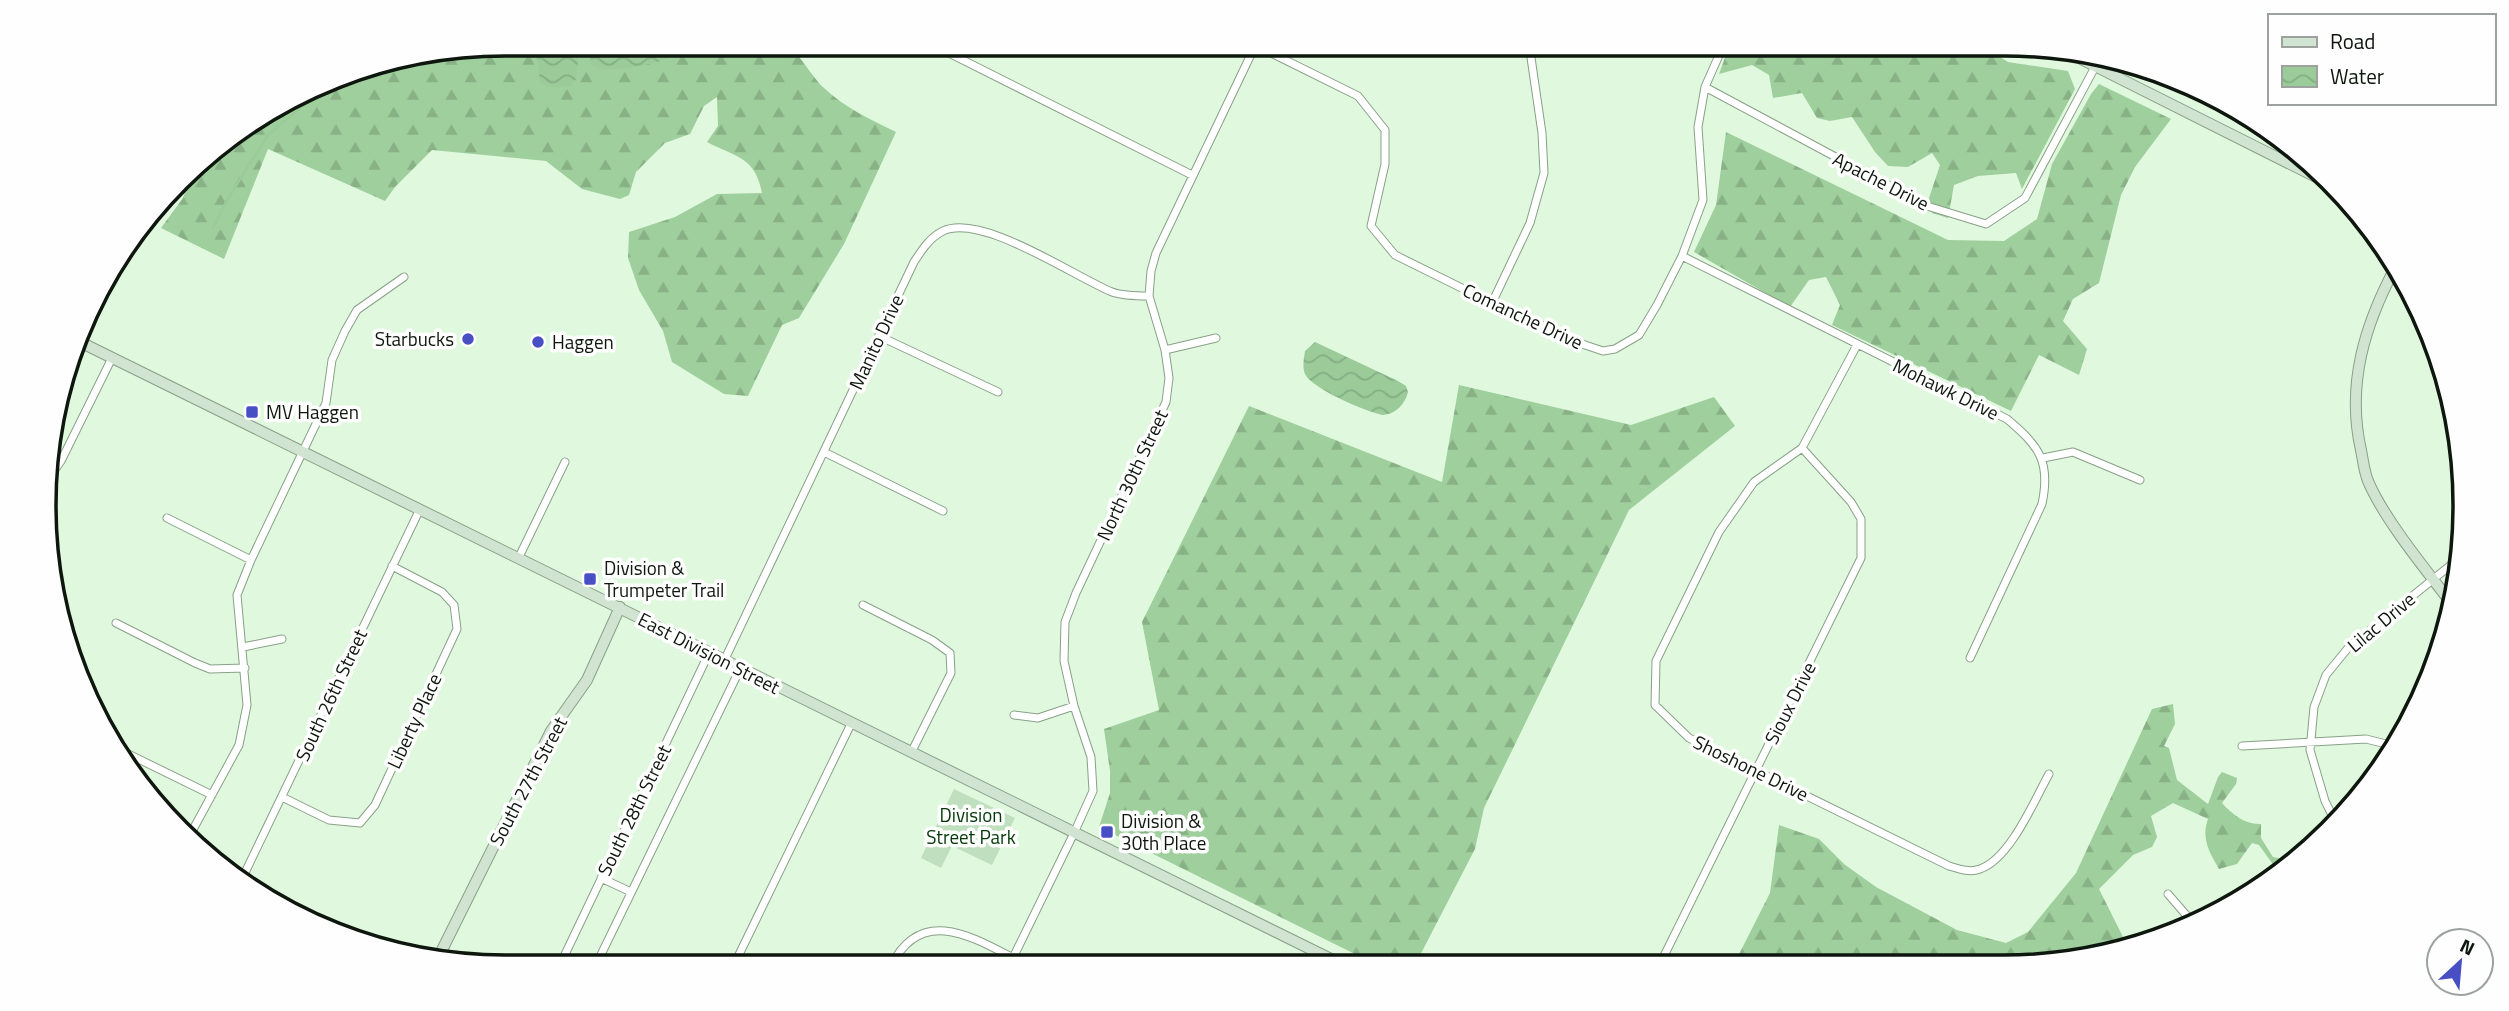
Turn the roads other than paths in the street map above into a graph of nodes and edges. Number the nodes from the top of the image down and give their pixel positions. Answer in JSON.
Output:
{"nodes":[{"id":1,"x":955,"y":56,"type":"edge"},
{"id":2,"x":1249,"y":56,"type":"edge"},
{"id":3,"x":1279,"y":56,"type":"edge"},
{"id":4,"x":1531,"y":56,"type":"edge"},
{"id":5,"x":1719,"y":56,"type":"edge"},
{"id":6,"x":2095,"y":66,"type":"joint"},
{"id":7,"x":1705,"y":88,"type":"junction"},
{"id":8,"x":2302,"y":170,"type":"edge"},
{"id":9,"x":1192,"y":175,"type":"junction"},
{"id":10,"x":1682,"y":256,"type":"junction"},
{"id":11,"x":404,"y":276,"type":"dead end"},
{"id":12,"x":2391,"y":277,"type":"edge"},
{"id":13,"x":1149,"y":296,"type":"junction"},
{"id":14,"x":1492,"y":303,"type":"junction"},
{"id":15,"x":879,"y":336,"type":"junction"},
{"id":16,"x":1216,"y":338,"type":"dead end"},
{"id":17,"x":86,"y":345,"type":"edge"},
{"id":18,"x":1857,"y":345,"type":"junction"},
{"id":19,"x":1165,"y":350,"type":"junction"},
{"id":20,"x":112,"y":358,"type":"junction"},
{"id":21,"x":998,"y":392,"type":"dead end"},
{"id":22,"x":1802,"y":448,"type":"junction"},
{"id":23,"x":303,"y":452,"type":"junction"},
{"id":24,"x":824,"y":452,"type":"junction"},
{"id":25,"x":2043,"y":458,"type":"junction"},
{"id":26,"x":565,"y":462,"type":"dead end"},
{"id":27,"x":58,"y":465,"type":"edge"},
{"id":28,"x":2140,"y":480,"type":"dead end"},
{"id":29,"x":420,"y":509,"type":"junction"},
{"id":30,"x":943,"y":511,"type":"dead end"},
{"id":31,"x":167,"y":518,"type":"dead end"},
{"id":32,"x":519,"y":557,"type":"junction"},
{"id":33,"x":251,"y":560,"type":"junction"},
{"id":34,"x":392,"y":566,"type":"junction"},
{"id":35,"x":2449,"y":566,"type":"edge"},
{"id":36,"x":2433,"y":578,"type":"junction"},
{"id":37,"x":2444,"y":593,"type":"edge"},
{"id":38,"x":863,"y":605,"type":"dead end"},
{"id":39,"x":621,"y":607,"type":"junction"},
{"id":40,"x":116,"y":623,"type":"dead end"},
{"id":41,"x":282,"y":639,"type":"dead end"},
{"id":42,"x":243,"y":647,"type":"junction"},
{"id":43,"x":709,"y":653,"type":"junction"},
{"id":44,"x":1970,"y":658,"type":"dead end"},
{"id":45,"x":724,"y":661,"type":"junction"},
{"id":46,"x":244,"y":668,"type":"junction"},
{"id":47,"x":740,"y":669,"type":"junction"},
{"id":48,"x":1074,"y":706,"type":"junction"},
{"id":49,"x":1014,"y":715,"type":"dead end"},
{"id":50,"x":851,"y":724,"type":"junction"},
{"id":51,"x":2310,"y":741,"type":"junction"},
{"id":52,"x":2384,"y":744,"type":"edge"},
{"id":53,"x":2242,"y":746,"type":"dead end"},
{"id":54,"x":911,"y":754,"type":"junction"},
{"id":55,"x":133,"y":756,"type":"edge"},
{"id":56,"x":1756,"y":770,"type":"junction"},
{"id":57,"x":2049,"y":774,"type":"dead end"},
{"id":58,"x":212,"y":795,"type":"junction"},
{"id":59,"x":282,"y":797,"type":"junction"},
{"id":60,"x":2331,"y":813,"type":"edge"},
{"id":61,"x":194,"y":828,"type":"edge"},
{"id":62,"x":1074,"y":833,"type":"junction"},
{"id":63,"x":246,"y":872,"type":"edge"},
{"id":64,"x":601,"y":878,"type":"junction"},
{"id":65,"x":631,"y":892,"type":"junction"},
{"id":66,"x":2168,"y":894,"type":"dead end"},
{"id":67,"x":2187,"y":916,"type":"edge"},
{"id":68,"x":442,"y":950,"type":"edge"},
{"id":69,"x":565,"y":955,"type":"edge"},
{"id":70,"x":601,"y":955,"type":"edge"},
{"id":71,"x":739,"y":955,"type":"edge"},
{"id":72,"x":899,"y":955,"type":"edge"},
{"id":73,"x":1007,"y":955,"type":"edge"},
{"id":74,"x":1014,"y":955,"type":"edge"},
{"id":75,"x":1323,"y":955,"type":"edge"},
{"id":76,"x":1664,"y":955,"type":"edge"}],
"edges":[{"from":1,"to":9,"type":"street"},
{"from":2,"to":9,"type":"street","name":"North 30th Street"},
{"from":3,"to":14,"type":"street","name":"Comanche Drive"},
{"from":4,"to":14,"type":"street"},
{"from":5,"to":7,"type":"street","name":"Comanche Drive"},
{"from":6,"to":7,"type":"street","name":"Apache Drive"},
{"from":6,"to":8,"type":"street"},
{"from":7,"to":10,"type":"street","name":"Comanche Drive"},
{"from":9,"to":13,"type":"street","name":"North 30th Street"},
{"from":10,"to":14,"type":"street","name":"Comanche Drive"},
{"from":10,"to":18,"type":"street","name":"Mohawk Drive"},
{"from":11,"to":23,"type":"street"},
{"from":12,"to":36,"type":"street"},
{"from":13,"to":15,"type":"street","name":"Manito Drive"},
{"from":13,"to":19,"type":"street","name":"North 30th Street"},
{"from":15,"to":21,"type":"street"},
{"from":15,"to":24,"type":"street","name":"Manito Drive"},
{"from":16,"to":19,"type":"street"},
{"from":17,"to":20,"type":"street","name":"East Division Street"},
{"from":18,"to":22,"type":"street","name":"Shoshone Drive"},
{"from":18,"to":25,"type":"street","name":"Mohawk Drive"},
{"from":19,"to":48,"type":"street","name":"North 30th Street"},
{"from":20,"to":23,"type":"street","name":"East Division Street"},
{"from":20,"to":27,"type":"street"},
{"from":22,"to":56,"type":"street","name":"Sioux Drive"},
{"from":22,"to":56,"type":"street","name":"Shoshone Drive"},
{"from":23,"to":29,"type":"street","name":"East Division Street"},
{"from":23,"to":33,"type":"street"},
{"from":24,"to":30,"type":"street"},
{"from":24,"to":45,"type":"street","name":"Manito Drive"},
{"from":25,"to":28,"type":"street"},
{"from":25,"to":44,"type":"street"},
{"from":26,"to":32,"type":"street"},
{"from":29,"to":32,"type":"street","name":"East Division Street"},
{"from":29,"to":34,"type":"street","name":"South 26th Street"},
{"from":31,"to":33,"type":"street"},
{"from":32,"to":39,"type":"street","name":"East Division Street"},
{"from":33,"to":42,"type":"street"},
{"from":34,"to":59,"type":"street","name":"South 26th Street"},
{"from":34,"to":59,"type":"street","name":"Liberty Place"},
{"from":35,"to":36,"type":"street","name":"Lilac Drive"},
{"from":36,"to":37,"type":"street"},
{"from":36,"to":51,"type":"street","name":"Lilac Drive"},
{"from":38,"to":54,"type":"street"},
{"from":39,"to":43,"type":"street","name":"East Division Street"},
{"from":39,"to":68,"type":"street","name":"South 27th Street"},
{"from":40,"to":46,"type":"street"},
{"from":41,"to":42,"type":"street"},
{"from":42,"to":46,"type":"street"},
{"from":43,"to":45,"type":"street","name":"East Division Street"},
{"from":43,"to":64,"type":"street","name":"South 28th Street"},
{"from":45,"to":47,"type":"street","name":"East Division Street"},
{"from":46,"to":58,"type":"street"},
{"from":47,"to":50,"type":"street","name":"East Division Street"},
{"from":47,"to":65,"type":"street","name":"South 28th Street"},
{"from":48,"to":49,"type":"street"},
{"from":48,"to":62,"type":"street","name":"North 30th Street"},
{"from":50,"to":54,"type":"street","name":"East Division Street"},
{"from":50,"to":71,"type":"street"},
{"from":51,"to":52,"type":"street"},
{"from":51,"to":53,"type":"street"},
{"from":51,"to":60,"type":"street","name":"Lilac Drive"},
{"from":54,"to":62,"type":"street","name":"East Division Street"},
{"from":55,"to":58,"type":"street"},
{"from":56,"to":57,"type":"street","name":"Shoshone Drive"},
{"from":56,"to":76,"type":"street","name":"Sioux Drive"},
{"from":58,"to":61,"type":"street"},
{"from":59,"to":63,"type":"street","name":"South 26th Street"},
{"from":62,"to":74,"type":"street","name":"North 30th Street"},
{"from":62,"to":75,"type":"street","name":"East Division Street"},
{"from":64,"to":65,"type":"street"},
{"from":64,"to":69,"type":"street","name":"South 28th Street"},
{"from":65,"to":70,"type":"street","name":"South 28th Street"},
{"from":66,"to":67,"type":"street"},
{"from":72,"to":73,"type":"street"}]}
